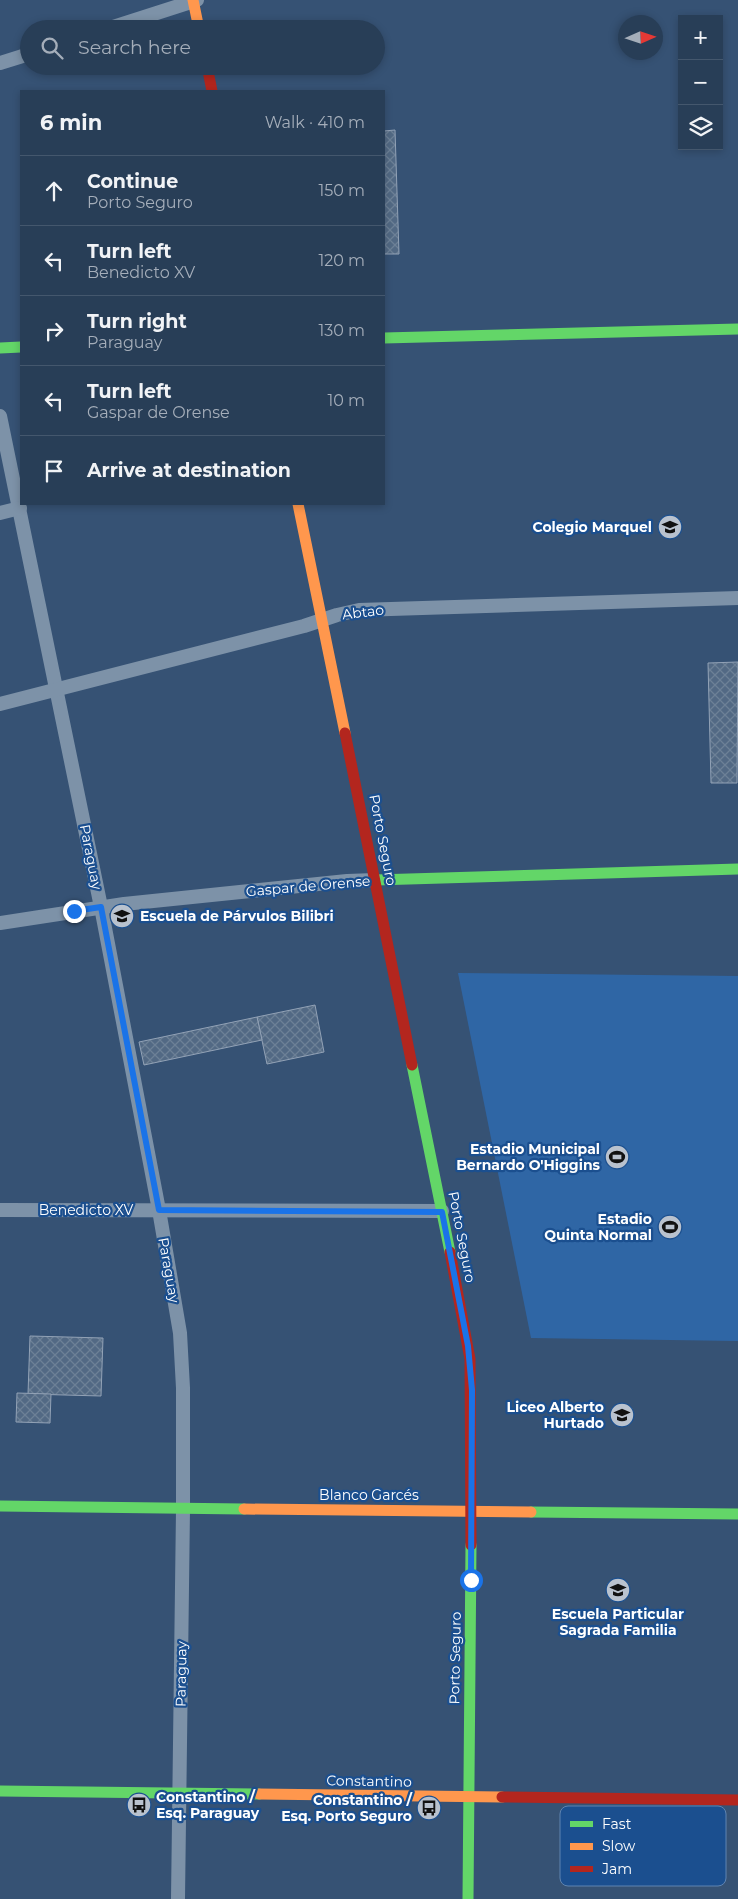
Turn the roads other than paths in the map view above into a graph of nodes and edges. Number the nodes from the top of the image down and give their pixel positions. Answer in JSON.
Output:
{"nodes":[{"id":1,"x":195,"y":0,"type":"edge"},
{"id":2,"x":134,"y":20,"type":"edge"},
{"id":3,"x":198,"y":20,"type":"edge"},
{"id":4,"x":20,"y":57,"type":"edge"},
{"id":5,"x":0,"y":63,"type":"edge"},
{"id":6,"x":209,"y":75,"type":"edge"},
{"id":7,"x":212,"y":90,"type":"edge"},
{"id":8,"x":738,"y":329,"type":"edge"},
{"id":9,"x":385,"y":338,"type":"edge"},
{"id":10,"x":20,"y":347,"type":"edge"},
{"id":11,"x":0,"y":348,"type":"edge"},
{"id":12,"x":0,"y":416,"type":"edge"},
{"id":13,"x":298,"y":505,"type":"edge"},
{"id":14,"x":20,"y":508,"type":"junction"},
{"id":15,"x":0,"y":513,"type":"edge"},
{"id":16,"x":738,"y":598,"type":"edge"},
{"id":17,"x":323,"y":620,"type":"junction"},
{"id":18,"x":57,"y":689,"type":"junction"},
{"id":19,"x":0,"y":704,"type":"edge"},
{"id":20,"x":738,"y":869,"type":"edge"},
{"id":21,"x":375,"y":880,"type":"junction"},
{"id":22,"x":101,"y":907,"type":"junction"},
{"id":23,"x":0,"y":923,"type":"edge"},
{"id":24,"x":0,"y":1210,"type":"edge"},
{"id":25,"x":159,"y":1210,"type":"junction"},
{"id":26,"x":442,"y":1212,"type":"junction"},
{"id":27,"x":0,"y":1506,"type":"edge"},
{"id":28,"x":183,"y":1509,"type":"junction"},
{"id":29,"x":471,"y":1511,"type":"junction"},
{"id":30,"x":738,"y":1514,"type":"edge"},
{"id":31,"x":0,"y":1792,"type":"edge"},
{"id":32,"x":180,"y":1794,"type":"junction"},
{"id":33,"x":469,"y":1797,"type":"junction"},
{"id":34,"x":738,"y":1800,"type":"edge"},
{"id":35,"x":178,"y":1899,"type":"edge"},
{"id":36,"x":468,"y":1899,"type":"edge"}],
"edges":[{"from":1,"to":2,"type":"street"},
{"from":1,"to":3,"type":"street"},
{"from":4,"to":5,"type":"street"},
{"from":6,"to":7,"type":"street"},
{"from":8,"to":9,"type":"street"},
{"from":10,"to":11,"type":"street"},
{"from":12,"to":14,"type":"street","name":"Paraguay"},
{"from":13,"to":17,"type":"street","name":"Porto Seguro"},
{"from":14,"to":15,"type":"street"},
{"from":14,"to":18,"type":"street","name":"Paraguay"},
{"from":16,"to":17,"type":"street","name":"Abtao"},
{"from":17,"to":18,"type":"street","name":"Abtao"},
{"from":17,"to":21,"type":"street","name":"Porto Seguro"},
{"from":18,"to":19,"type":"street","name":"Abtao"},
{"from":18,"to":22,"type":"street","name":"Paraguay"},
{"from":20,"to":21,"type":"street","name":"Gaspar de Orense"},
{"from":21,"to":22,"type":"street","name":"Gaspar de Orense"},
{"from":21,"to":26,"type":"street","name":"Porto Seguro"},
{"from":22,"to":23,"type":"street","name":"Gaspar de Orense"},
{"from":22,"to":25,"type":"street","name":"Paraguay"},
{"from":24,"to":25,"type":"street","name":"Benedicto XV"},
{"from":25,"to":26,"type":"street","name":"Benedicto XV"},
{"from":25,"to":28,"type":"street","name":"Paraguay"},
{"from":26,"to":29,"type":"street","name":"Porto Seguro"},
{"from":27,"to":28,"type":"street","name":"Blanco Garcés"},
{"from":28,"to":29,"type":"street","name":"Blanco Garcés"},
{"from":28,"to":32,"type":"street","name":"Paraguay"},
{"from":29,"to":30,"type":"street","name":"Blanco Garcés"},
{"from":29,"to":33,"type":"street","name":"Porto Seguro"},
{"from":31,"to":32,"type":"street","name":"Constantino"},
{"from":32,"to":33,"type":"street","name":"Constantino"},
{"from":32,"to":35,"type":"street","name":"Paraguay"},
{"from":33,"to":34,"type":"street","name":"Constantino"},
{"from":33,"to":36,"type":"street","name":"Porto Seguro"}]}
